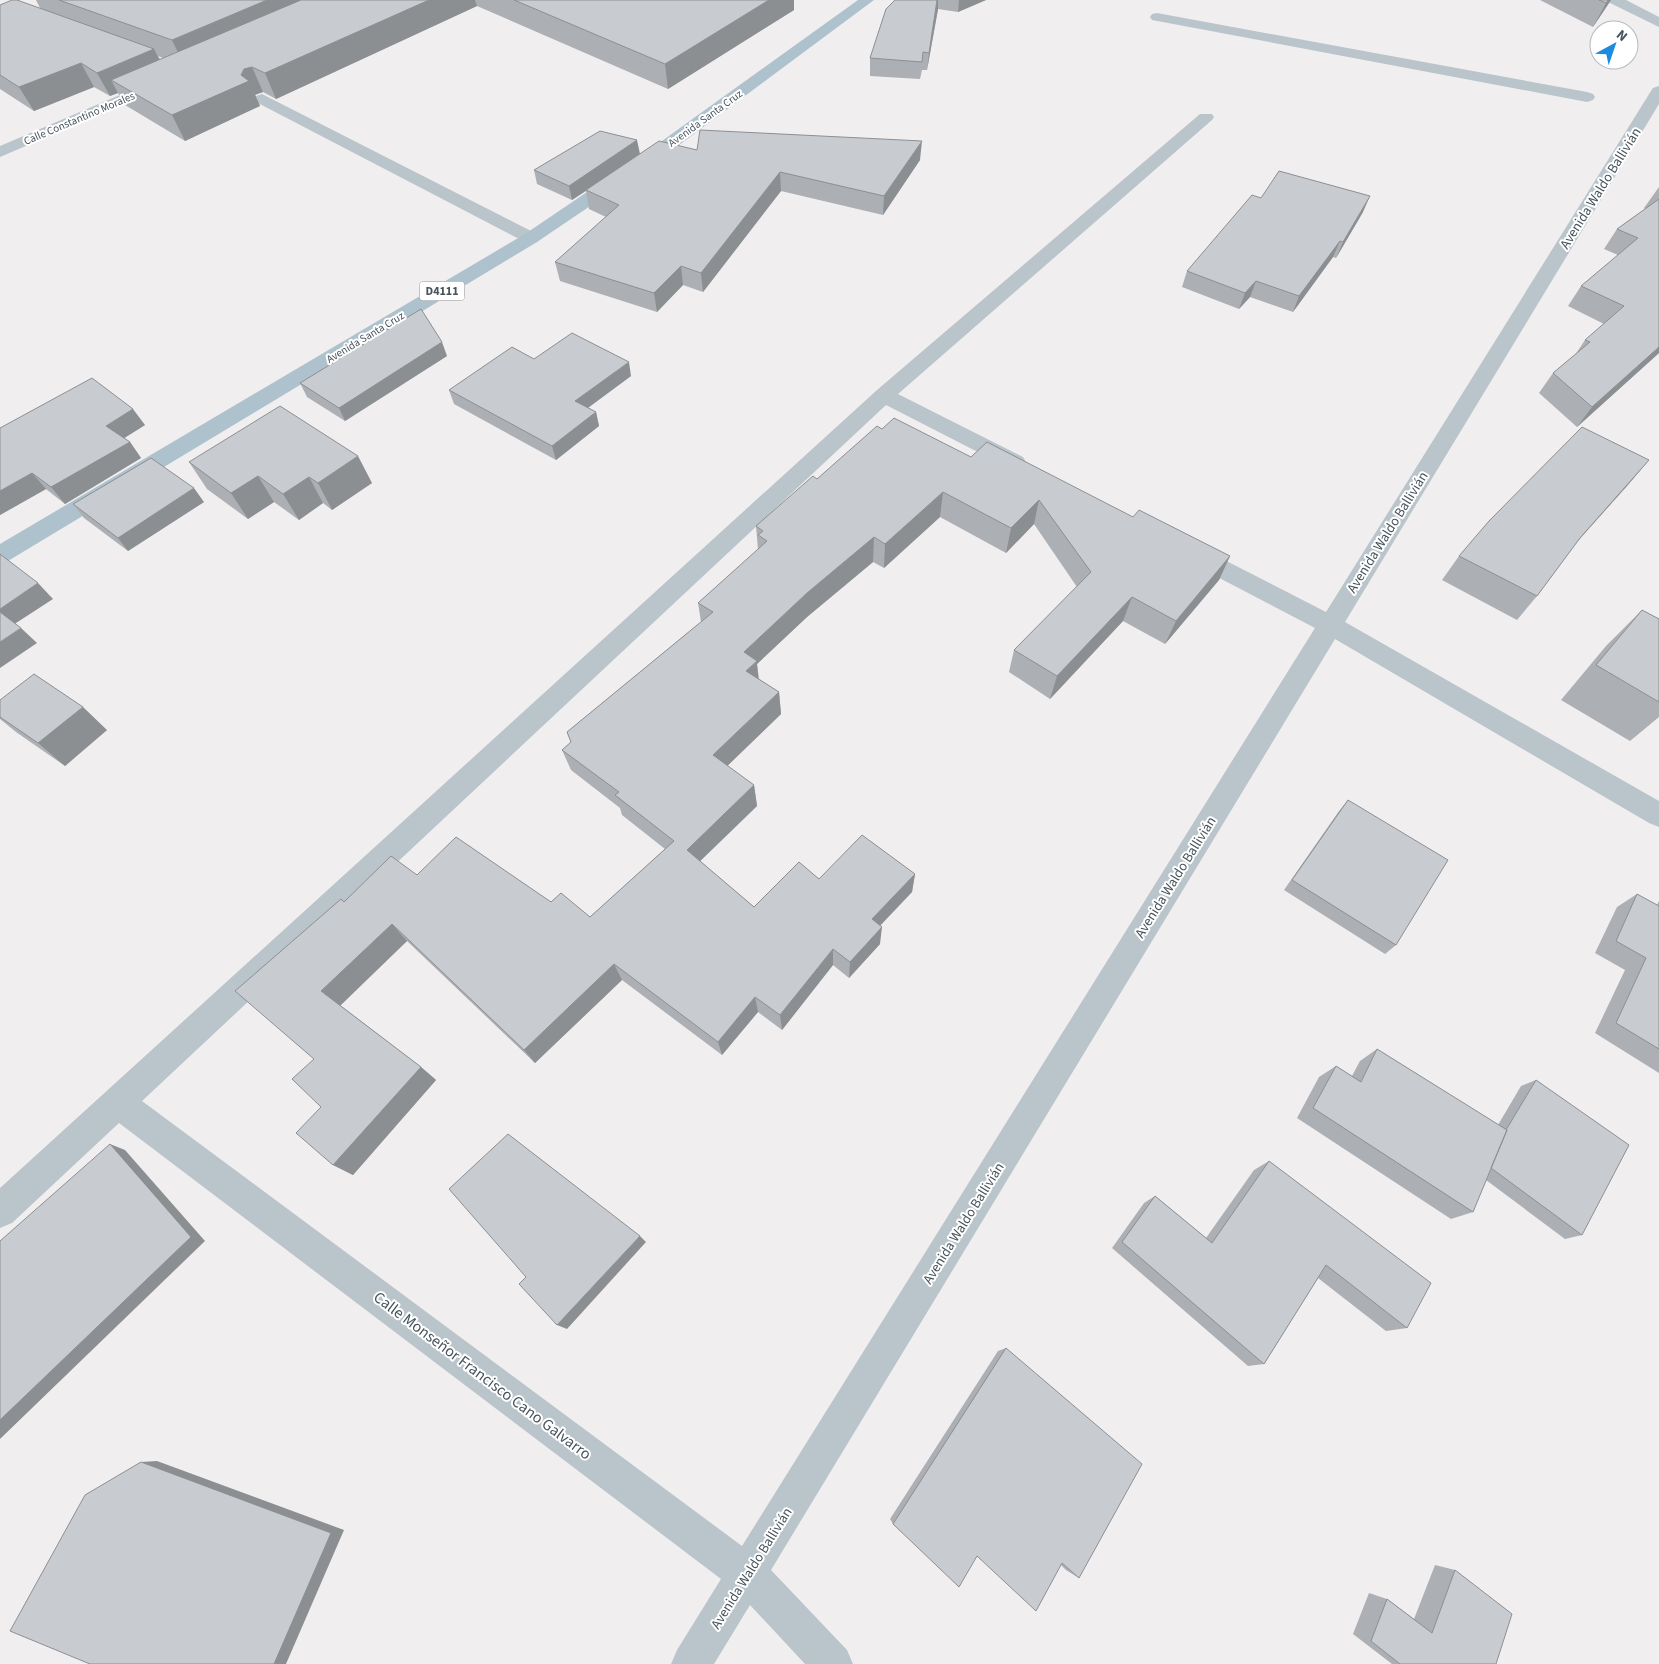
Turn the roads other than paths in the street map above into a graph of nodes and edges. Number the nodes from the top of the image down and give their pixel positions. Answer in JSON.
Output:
{"nodes":[{"id":1,"x":867,"y":0,"type":"edge"},
{"id":2,"x":1614,"y":0,"type":"edge"},
{"id":3,"x":1158,"y":17,"type":"dead end"},
{"id":4,"x":1659,"y":23,"type":"edge"},
{"id":5,"x":167,"y":80,"type":"edge"},
{"id":6,"x":1659,"y":91,"type":"edge"},
{"id":7,"x":1588,"y":97,"type":"dead end"},
{"id":8,"x":262,"y":99,"type":"dead end"},
{"id":9,"x":1206,"y":117,"type":"dead end"},
{"id":10,"x":0,"y":152,"type":"edge"},
{"id":11,"x":531,"y":238,"type":"junction"},
{"id":12,"x":884,"y":395,"type":"junction"},
{"id":13,"x":1033,"y":471,"type":"edge"},
{"id":14,"x":1172,"y":543,"type":"edge"},
{"id":15,"x":0,"y":555,"type":"edge"},
{"id":16,"x":1330,"y":625,"type":"junction"},
{"id":17,"x":1659,"y":815,"type":"edge"},
{"id":18,"x":118,"y":1102,"type":"junction"},
{"id":19,"x":0,"y":1211,"type":"edge"},
{"id":20,"x":747,"y":1574,"type":"junction"},
{"id":21,"x":691,"y":1664,"type":"edge"},
{"id":22,"x":833,"y":1664,"type":"edge"}],
"edges":[{"from":1,"to":11,"type":"main road","name":"Avenida Santa Cruz","number":"D4111"},
{"from":2,"to":4,"type":"street"},
{"from":3,"to":7,"type":"street"},
{"from":5,"to":10,"type":"street","name":"Calle Constantino Morales"},
{"from":6,"to":16,"type":"street","name":"Avenida Waldo Ballivián"},
{"from":8,"to":11,"type":"street"},
{"from":9,"to":12,"type":"street"},
{"from":11,"to":15,"type":"main road","name":"Avenida Santa Cruz","number":"D4111"},
{"from":12,"to":13,"type":"street"},
{"from":12,"to":18,"type":"street"},
{"from":14,"to":16,"type":"street"},
{"from":16,"to":17,"type":"street"},
{"from":16,"to":20,"type":"street","name":"Avenida Waldo Ballivián"},
{"from":18,"to":19,"type":"street"},
{"from":18,"to":20,"type":"street","name":"Calle Monseñor Francisco Cano Galvarro"},
{"from":20,"to":21,"type":"street","name":"Avenida Waldo Ballivián"},
{"from":20,"to":22,"type":"street","name":"Calle Monseñor Francisco Cano Galvarro"}]}
